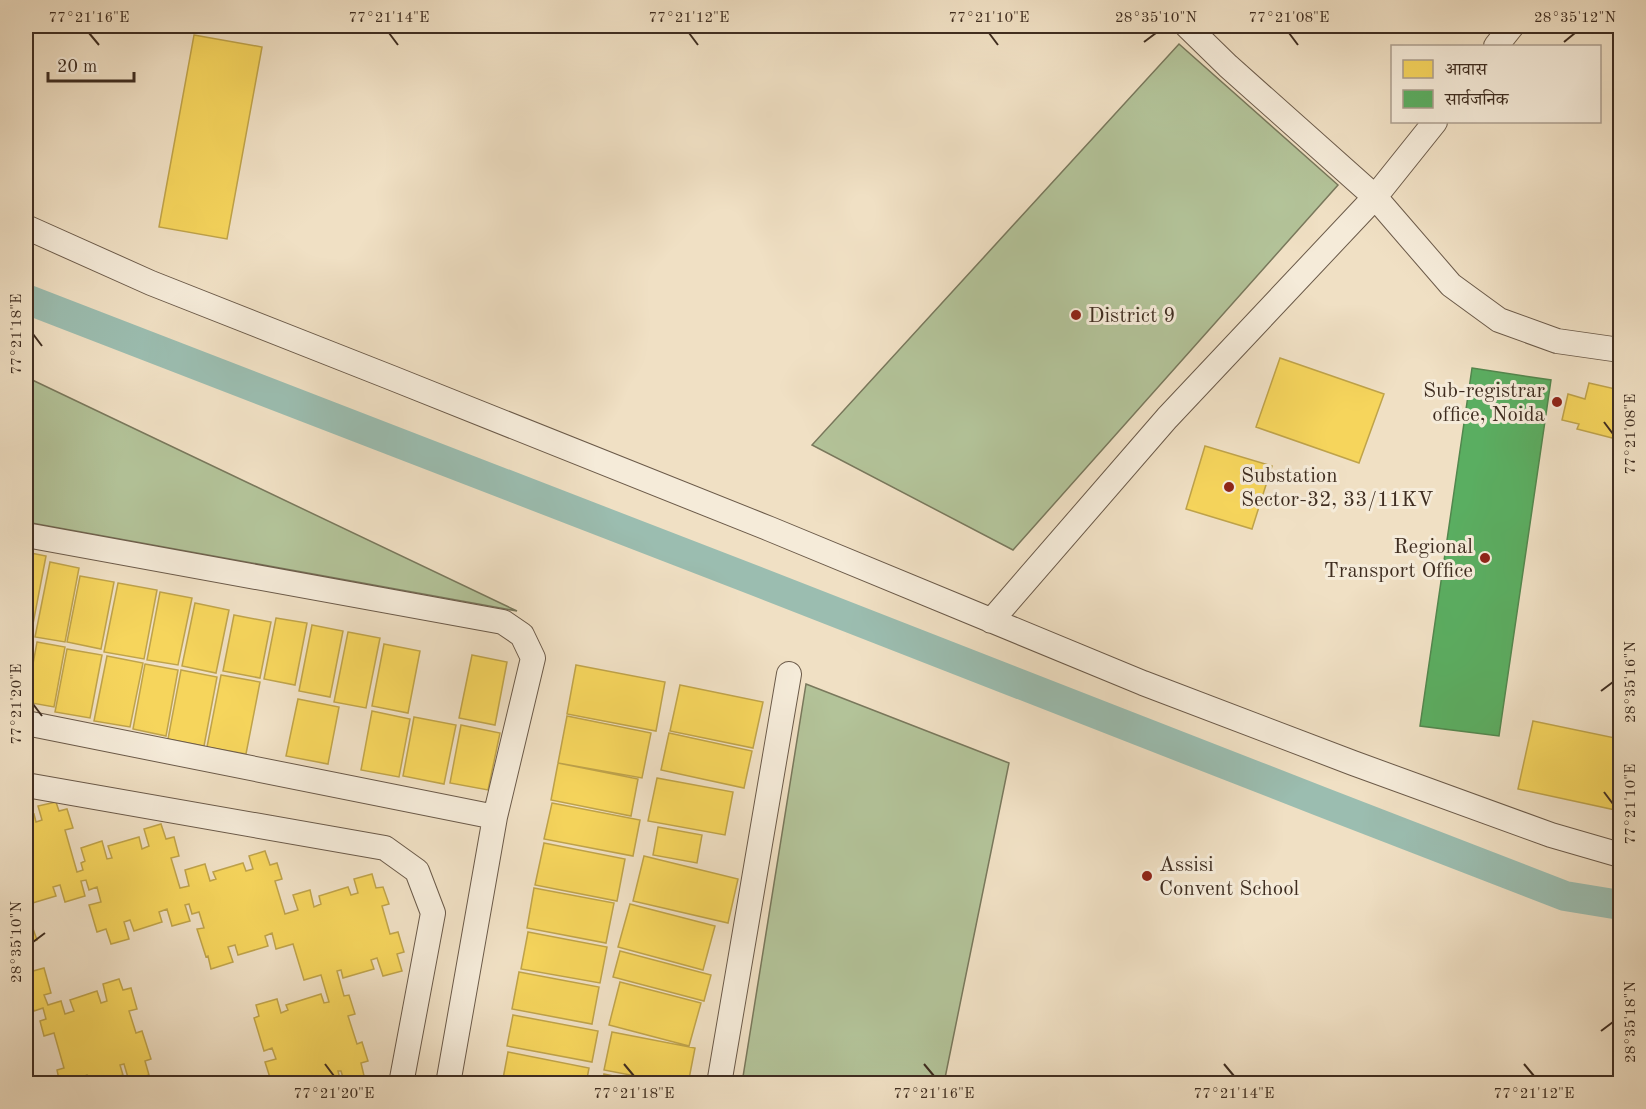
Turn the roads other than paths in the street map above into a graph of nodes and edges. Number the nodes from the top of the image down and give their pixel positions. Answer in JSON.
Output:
{"nodes":[{"id":1,"x":1187,"y":26,"type":"edge"},
{"id":2,"x":1512,"y":26,"type":"edge"},
{"id":3,"x":1497,"y":45,"type":"edge"},
{"id":4,"x":1434,"y":123,"type":"edge"},
{"id":5,"x":1375,"y":197,"type":"junction"},
{"id":6,"x":26,"y":227,"type":"edge"},
{"id":7,"x":1620,"y":350,"type":"edge"},
{"id":8,"x":26,"y":535,"type":"edge"},
{"id":9,"x":991,"y":621,"type":"junction"},
{"id":10,"x":789,"y":674,"type":"dead end"},
{"id":11,"x":26,"y":723,"type":"edge"},
{"id":12,"x":26,"y":785,"type":"edge"},
{"id":13,"x":495,"y":817,"type":"junction"},
{"id":14,"x":1620,"y":855,"type":"edge"},
{"id":15,"x":401,"y":1083,"type":"edge"},
{"id":16,"x":448,"y":1083,"type":"edge"},
{"id":17,"x":719,"y":1083,"type":"edge"}],
"edges":[{"from":1,"to":5,"type":"street"},
{"from":2,"to":3,"type":"street"},
{"from":4,"to":5,"type":"street"},
{"from":5,"to":7,"type":"street"},
{"from":5,"to":9,"type":"street"},
{"from":6,"to":9,"type":"street"},
{"from":8,"to":13,"type":"street"},
{"from":9,"to":14,"type":"street"},
{"from":10,"to":17,"type":"street"},
{"from":11,"to":13,"type":"street"},
{"from":12,"to":15,"type":"street"},
{"from":13,"to":16,"type":"street"}]}
